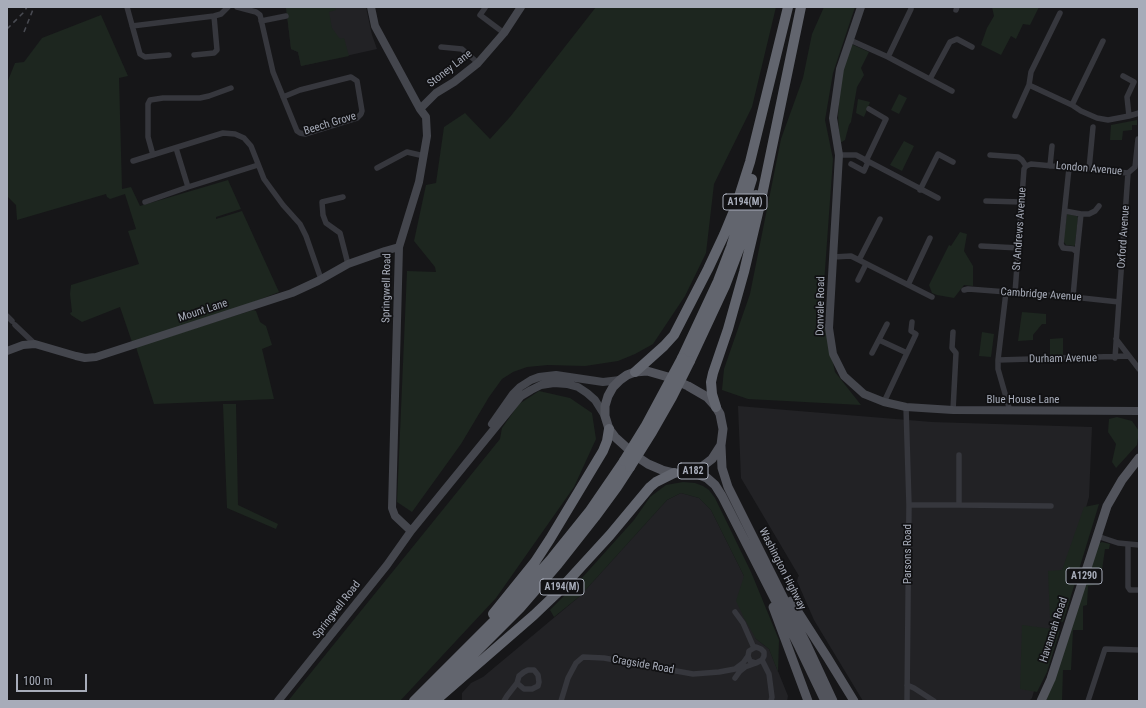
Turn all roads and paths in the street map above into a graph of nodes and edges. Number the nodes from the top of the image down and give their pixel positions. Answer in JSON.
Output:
{"nodes":[{"id":1,"x":127,"y":7,"type":"edge"},
{"id":2,"x":228,"y":7,"type":"edge"},
{"id":3,"x":237,"y":7,"type":"edge"},
{"id":4,"x":370,"y":7,"type":"edge"},
{"id":5,"x":521,"y":7,"type":"edge"},
{"id":6,"x":788,"y":7,"type":"edge"},
{"id":7,"x":801,"y":7,"type":"edge"},
{"id":8,"x":861,"y":7,"type":"edge"},
{"id":9,"x":485,"y":8,"type":"dead end"},
{"id":10,"x":911,"y":9,"type":"dead end"},
{"id":11,"x":1060,"y":14,"type":"dead end"},
{"id":12,"x":214,"y":16,"type":"junction"},
{"id":13,"x":286,"y":16,"type":"dead end"},
{"id":14,"x":261,"y":22,"type":"junction"},
{"id":15,"x":132,"y":26,"type":"junction"},
{"id":16,"x":504,"y":33,"type":"junction"},
{"id":17,"x":780,"y":38,"type":"junction"},
{"id":18,"x":850,"y":40,"type":"junction"},
{"id":19,"x":1103,"y":41,"type":"dead end"},
{"id":20,"x":441,"y":47,"type":"dead end"},
{"id":21,"x":972,"y":47,"type":"dead end"},
{"id":22,"x":169,"y":55,"type":"dead end"},
{"id":23,"x":194,"y":55,"type":"dead end"},
{"id":24,"x":888,"y":57,"type":"junction"},
{"id":25,"x":478,"y":63,"type":"junction"},
{"id":26,"x":1123,"y":76,"type":"dead end"},
{"id":27,"x":930,"y":79,"type":"junction"},
{"id":28,"x":1029,"y":85,"type":"junction"},
{"id":29,"x":231,"y":88,"type":"dead end"},
{"id":30,"x":952,"y":91,"type":"dead end"},
{"id":31,"x":283,"y":97,"type":"junction"},
{"id":32,"x":1072,"y":105,"type":"junction"},
{"id":33,"x":780,"y":106,"type":"junction"},
{"id":34,"x":420,"y":109,"type":"junction"},
{"id":35,"x":868,"y":109,"type":"dead end"},
{"id":36,"x":1139,"y":113,"type":"edge"},
{"id":37,"x":1015,"y":116,"type":"dead end"},
{"id":38,"x":1129,"y":116,"type":"junction"},
{"id":39,"x":1093,"y":127,"type":"dead end"},
{"id":40,"x":1138,"y":139,"type":"dead end"},
{"id":41,"x":1052,"y":146,"type":"dead end"},
{"id":42,"x":176,"y":148,"type":"junction"},
{"id":43,"x":154,"y":154,"type":"junction"},
{"id":44,"x":839,"y":155,"type":"junction"},
{"id":45,"x":990,"y":155,"type":"dead end"},
{"id":46,"x":424,"y":156,"type":"junction"},
{"id":47,"x":133,"y":161,"type":"dead end"},
{"id":48,"x":867,"y":161,"type":"junction"},
{"id":49,"x":954,"y":162,"type":"dead end"},
{"id":50,"x":851,"y":164,"type":"dead end"},
{"id":51,"x":258,"y":165,"type":"junction"},
{"id":52,"x":1026,"y":166,"type":"junction"},
{"id":53,"x":1050,"y":166,"type":"junction"},
{"id":54,"x":377,"y":168,"type":"dead end"},
{"id":55,"x":1069,"y":168,"type":"junction"},
{"id":56,"x":1089,"y":168,"type":"junction"},
{"id":57,"x":1128,"y":172,"type":"junction"},
{"id":58,"x":188,"y":187,"type":"junction"},
{"id":59,"x":920,"y":190,"type":"junction"},
{"id":60,"x":343,"y":197,"type":"dead end"},
{"id":61,"x":938,"y":198,"type":"dead end"},
{"id":62,"x":986,"y":200,"type":"dead end"},
{"id":63,"x":144,"y":202,"type":"dead end"},
{"id":64,"x":1022,"y":202,"type":"junction"},
{"id":65,"x":1099,"y":206,"type":"dead end"},
{"id":66,"x":1065,"y":211,"type":"junction"},
{"id":67,"x":1081,"y":214,"type":"junction"},
{"id":68,"x":880,"y":219,"type":"dead end"},
{"id":69,"x":930,"y":238,"type":"dead end"},
{"id":70,"x":981,"y":246,"type":"dead end"},
{"id":71,"x":399,"y":247,"type":"junction"},
{"id":72,"x":1019,"y":248,"type":"junction"},
{"id":73,"x":1077,"y":252,"type":"junction"},
{"id":74,"x":833,"y":257,"type":"junction"},
{"id":75,"x":859,"y":260,"type":"junction"},
{"id":76,"x":348,"y":264,"type":"junction"},
{"id":77,"x":866,"y":264,"type":"junction"},
{"id":78,"x":321,"y":279,"type":"junction"},
{"id":79,"x":858,"y":280,"type":"dead end"},
{"id":80,"x":908,"y":285,"type":"junction"},
{"id":81,"x":964,"y":290,"type":"dead end"},
{"id":82,"x":1006,"y":292,"type":"junction"},
{"id":83,"x":1015,"y":293,"type":"junction"},
{"id":84,"x":932,"y":297,"type":"dead end"},
{"id":85,"x":1072,"y":297,"type":"junction"},
{"id":86,"x":1119,"y":302,"type":"junction"},
{"id":87,"x":7,"y":316,"type":"edge"},
{"id":88,"x":912,"y":322,"type":"dead end"},
{"id":89,"x":888,"y":324,"type":"dead end"},
{"id":90,"x":953,"y":332,"type":"dead end"},
{"id":91,"x":879,"y":340,"type":"junction"},
{"id":92,"x":1116,"y":340,"type":"junction"},
{"id":93,"x":35,"y":344,"type":"junction"},
{"id":94,"x":7,"y":351,"type":"edge"},
{"id":95,"x":872,"y":353,"type":"dead end"},
{"id":96,"x":907,"y":353,"type":"junction"},
{"id":97,"x":1129,"y":356,"type":"junction"},
{"id":98,"x":1115,"y":358,"type":"junction"},
{"id":99,"x":686,"y":359,"type":"junction"},
{"id":100,"x":998,"y":360,"type":"junction"},
{"id":101,"x":1139,"y":369,"type":"edge"},
{"id":102,"x":635,"y":372,"type":"junction"},
{"id":103,"x":620,"y":380,"type":"junction"},
{"id":104,"x":884,"y":402,"type":"junction"},
{"id":105,"x":716,"y":407,"type":"junction"},
{"id":106,"x":906,"y":407,"type":"junction"},
{"id":107,"x":953,"y":410,"type":"junction"},
{"id":108,"x":1010,"y":411,"type":"junction"},
{"id":109,"x":1139,"y":411,"type":"edge"},
{"id":110,"x":605,"y":416,"type":"junction"},
{"id":111,"x":609,"y":429,"type":"junction"},
{"id":112,"x":720,"y":445,"type":"junction"},
{"id":113,"x":472,"y":455,"type":"junction"},
{"id":114,"x":959,"y":455,"type":"dead end"},
{"id":115,"x":1139,"y":458,"type":"edge"},
{"id":116,"x":627,"y":464,"type":"junction"},
{"id":117,"x":692,"y":472,"type":"junction"},
{"id":118,"x":674,"y":473,"type":"junction"},
{"id":119,"x":909,"y":505,"type":"junction"},
{"id":120,"x":959,"y":506,"type":"junction"},
{"id":121,"x":1051,"y":506,"type":"dead end"},
{"id":122,"x":411,"y":531,"type":"junction"},
{"id":123,"x":1097,"y":536,"type":"junction"},
{"id":124,"x":1128,"y":544,"type":"junction"},
{"id":125,"x":1139,"y":545,"type":"edge"},
{"id":126,"x":764,"y":568,"type":"junction"},
{"id":127,"x":1139,"y":590,"type":"edge"},
{"id":128,"x":735,"y":612,"type":"dead end"},
{"id":129,"x":754,"y":648,"type":"junction"},
{"id":130,"x":1139,"y":650,"type":"edge"},
{"id":131,"x":748,"y":656,"type":"junction"},
{"id":132,"x":762,"y":660,"type":"junction"},
{"id":133,"x":756,"y":663,"type":"junction"},
{"id":134,"x":450,"y":666,"type":"junction"},
{"id":135,"x":737,"y":670,"type":"junction"},
{"id":136,"x":517,"y":683,"type":"dead end"},
{"id":137,"x":907,"y":685,"type":"junction"},
{"id":138,"x":278,"y":701,"type":"edge"},
{"id":139,"x":414,"y":701,"type":"edge"},
{"id":140,"x":427,"y":701,"type":"edge"},
{"id":141,"x":435,"y":701,"type":"edge"},
{"id":142,"x":504,"y":701,"type":"edge"},
{"id":143,"x":561,"y":701,"type":"edge"},
{"id":144,"x":771,"y":701,"type":"edge"},
{"id":145,"x":808,"y":701,"type":"edge"},
{"id":146,"x":825,"y":701,"type":"edge"},
{"id":147,"x":833,"y":701,"type":"edge"},
{"id":148,"x":854,"y":701,"type":"edge"},
{"id":149,"x":907,"y":701,"type":"edge"},
{"id":150,"x":934,"y":701,"type":"edge"},
{"id":151,"x":1041,"y":701,"type":"edge"},
{"id":152,"x":1088,"y":701,"type":"edge"}],
"edges":[{"from":1,"to":15,"type":"street"},
{"from":2,"to":12,"type":"street"},
{"from":3,"to":14,"type":"street"},
{"from":4,"to":34,"type":"street","name":"Springwell Road"},
{"from":5,"to":16,"type":"street","name":"Stoney Lane"},
{"from":6,"to":17,"type":"highway","number":"A194(M)"},
{"from":7,"to":33,"type":"highway","number":"A194(M)"},
{"from":8,"to":18,"type":"street","name":"Donvale Road"},
{"from":9,"to":16,"type":"street"},
{"from":10,"to":24,"type":"street"},
{"from":11,"to":28,"type":"street"},
{"from":12,"to":15,"type":"street"},
{"from":12,"to":23,"type":"street"},
{"from":13,"to":14,"type":"street"},
{"from":14,"to":31,"type":"street","name":"Beech Grove"},
{"from":15,"to":22,"type":"street"},
{"from":16,"to":25,"type":"street","name":"Stoney Lane"},
{"from":17,"to":99,"type":"highway","number":"A194(M)"},
{"from":17,"to":102,"type":"highway","number":"A194(M)"},
{"from":18,"to":24,"type":"street"},
{"from":18,"to":44,"type":"street","name":"Donvale Road"},
{"from":19,"to":32,"type":"street"},
{"from":20,"to":25,"type":"street"},
{"from":21,"to":27,"type":"street"},
{"from":24,"to":27,"type":"street"},
{"from":25,"to":34,"type":"street","name":"Stoney Lane"},
{"from":26,"to":38,"type":"street"},
{"from":27,"to":30,"type":"street"},
{"from":28,"to":32,"type":"street"},
{"from":28,"to":37,"type":"street"},
{"from":29,"to":43,"type":"street"},
{"from":31,"to":31,"type":"street","name":"Beech Grove"},
{"from":32,"to":38,"type":"street"},
{"from":33,"to":99,"type":"highway","number":"A194(M)"},
{"from":33,"to":105,"type":"highway","number":"A194(M)"},
{"from":34,"to":46,"type":"street","name":"Springwell Road"},
{"from":35,"to":48,"type":"street"},
{"from":36,"to":38,"type":"street"},
{"from":39,"to":56,"type":"street"},
{"from":40,"to":57,"type":"street","name":"Oxford Avenue"},
{"from":41,"to":53,"type":"street","name":"London Avenue"},
{"from":42,"to":43,"type":"street"},
{"from":42,"to":51,"type":"street"},
{"from":42,"to":58,"type":"street"},
{"from":43,"to":47,"type":"street"},
{"from":44,"to":48,"type":"street"},
{"from":44,"to":74,"type":"street","name":"Donvale Road"},
{"from":45,"to":52,"type":"street"},
{"from":46,"to":54,"type":"street"},
{"from":46,"to":71,"type":"street","name":"Springwell Road"},
{"from":48,"to":50,"type":"street"},
{"from":48,"to":59,"type":"street"},
{"from":49,"to":59,"type":"street"},
{"from":51,"to":58,"type":"street"},
{"from":51,"to":78,"type":"street"},
{"from":52,"to":53,"type":"street","name":"London Avenue"},
{"from":52,"to":64,"type":"street","name":"St Andrews Avenue"},
{"from":53,"to":55,"type":"street","name":"London Avenue"},
{"from":55,"to":56,"type":"street","name":"London Avenue"},
{"from":55,"to":66,"type":"street"},
{"from":56,"to":57,"type":"street","name":"London Avenue"},
{"from":57,"to":86,"type":"street","name":"Oxford Avenue"},
{"from":58,"to":63,"type":"street"},
{"from":59,"to":61,"type":"street"},
{"from":60,"to":76,"type":"street"},
{"from":62,"to":64,"type":"street"},
{"from":64,"to":72,"type":"street","name":"St Andrews Avenue"},
{"from":65,"to":67,"type":"street"},
{"from":66,"to":67,"type":"street"},
{"from":66,"to":73,"type":"street"},
{"from":67,"to":73,"type":"street"},
{"from":68,"to":75,"type":"street"},
{"from":69,"to":80,"type":"street"},
{"from":70,"to":72,"type":"street"},
{"from":71,"to":76,"type":"street","name":"Mount Lane"},
{"from":71,"to":122,"type":"street","name":"Springwell Road"},
{"from":72,"to":83,"type":"street","name":"St Andrews Avenue"},
{"from":73,"to":85,"type":"street"},
{"from":74,"to":75,"type":"street"},
{"from":74,"to":104,"type":"street","name":"Donvale Road"},
{"from":75,"to":77,"type":"street"},
{"from":76,"to":78,"type":"street","name":"Mount Lane"},
{"from":77,"to":79,"type":"street"},
{"from":77,"to":80,"type":"street"},
{"from":78,"to":93,"type":"street","name":"Mount Lane"},
{"from":80,"to":84,"type":"street"},
{"from":81,"to":82,"type":"street","name":"Cambridge Avenue"},
{"from":82,"to":83,"type":"street","name":"Cambridge Avenue"},
{"from":82,"to":100,"type":"street"},
{"from":83,"to":85,"type":"street","name":"Cambridge Avenue"},
{"from":85,"to":86,"type":"street","name":"Cambridge Avenue"},
{"from":86,"to":92,"type":"street","name":"Oxford Avenue"},
{"from":87,"to":93,"type":"street"},
{"from":88,"to":96,"type":"street"},
{"from":89,"to":91,"type":"street"},
{"from":90,"to":107,"type":"street"},
{"from":91,"to":95,"type":"street"},
{"from":91,"to":96,"type":"street"},
{"from":92,"to":97,"type":"street"},
{"from":92,"to":98,"type":"street","name":"Oxford Avenue"},
{"from":93,"to":94,"type":"street","name":"Mount Lane"},
{"from":96,"to":104,"type":"street"},
{"from":97,"to":98,"type":"street","name":"Durham Avenue"},
{"from":97,"to":101,"type":"street"},
{"from":98,"to":100,"type":"street","name":"Durham Avenue"},
{"from":99,"to":116,"type":"highway","number":"A194(M)","bridge":true},
{"from":100,"to":108,"type":"street"},
{"from":102,"to":103,"type":"main road","number":"A182"},
{"from":102,"to":105,"type":"main road","number":"A182"},
{"from":103,"to":110,"type":"main road","number":"A182"},
{"from":103,"to":113,"type":"street","name":"Springwell Road"},
{"from":104,"to":106,"type":"street","name":"Donvale Road"},
{"from":105,"to":112,"type":"main road","number":"A182"},
{"from":106,"to":107,"type":"street","name":"Blue House Lane"},
{"from":106,"to":119,"type":"street","name":"Parsons Road"},
{"from":107,"to":108,"type":"street","name":"Blue House Lane"},
{"from":108,"to":109,"type":"street","name":"Blue House Lane"},
{"from":110,"to":111,"type":"main road","number":"A182"},
{"from":110,"to":113,"type":"street","name":"Springwell Road"},
{"from":111,"to":118,"type":"main road","number":"A182"},
{"from":111,"to":134,"type":"highway","number":"A194(M)"},
{"from":112,"to":117,"type":"main road","number":"A182"},
{"from":112,"to":126,"type":"main road","name":"Washington Highway","number":"A182"},
{"from":113,"to":122,"type":"street","name":"Springwell Road"},
{"from":114,"to":120,"type":"street"},
{"from":115,"to":123,"type":"main road","name":"Havannah Road","number":"A1290"},
{"from":116,"to":134,"type":"highway","number":"A194(M)"},
{"from":116,"to":140,"type":"highway","number":"A194(M)"},
{"from":117,"to":118,"type":"main road","number":"A182"},
{"from":117,"to":126,"type":"main road","name":"Washington Highway","number":"A182"},
{"from":118,"to":141,"type":"highway","number":"A194(M)"},
{"from":119,"to":120,"type":"street"},
{"from":119,"to":137,"type":"street","name":"Parsons Road"},
{"from":120,"to":121,"type":"street"},
{"from":122,"to":138,"type":"street","name":"Springwell Road"},
{"from":123,"to":124,"type":"street"},
{"from":123,"to":151,"type":"main road","name":"Havannah Road","number":"A1290"},
{"from":124,"to":125,"type":"street"},
{"from":124,"to":127,"type":"street"},
{"from":126,"to":145,"type":"main road"},
{"from":126,"to":146,"type":"main road","name":"Washington Highway","number":"A182"},
{"from":126,"to":147,"type":"main road","name":"Washington Highway","number":"A182"},
{"from":126,"to":148,"type":"main road"},
{"from":128,"to":129,"type":"street"},
{"from":129,"to":131,"type":"street"},
{"from":129,"to":132,"type":"street"},
{"from":130,"to":152,"type":"street"},
{"from":131,"to":133,"type":"street"},
{"from":131,"to":135,"type":"street"},
{"from":132,"to":133,"type":"street"},
{"from":132,"to":144,"type":"street"},
{"from":133,"to":135,"type":"street","name":"Cragside Road"},
{"from":134,"to":139,"type":"highway","number":"A194(M)"},
{"from":135,"to":143,"type":"street","name":"Cragside Road"},
{"from":136,"to":142,"type":"street"},
{"from":137,"to":149,"type":"street","name":"Parsons Road"},
{"from":137,"to":150,"type":"street"}]}
